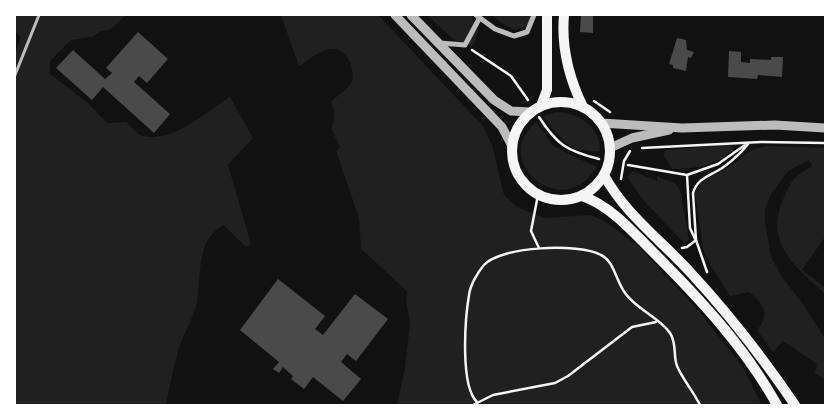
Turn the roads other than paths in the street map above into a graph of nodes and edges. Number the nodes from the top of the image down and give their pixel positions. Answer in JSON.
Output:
{"nodes":[{"id":1,"x":39,"y":15,"type":"edge"},
{"id":2,"x":395,"y":15,"type":"edge"},
{"id":3,"x":412,"y":15,"type":"edge"},
{"id":4,"x":534,"y":15,"type":"edge"},
{"id":5,"x":547,"y":15,"type":"edge"},
{"id":6,"x":564,"y":15,"type":"edge"},
{"id":7,"x":477,"y":17,"type":"edge"},
{"id":8,"x":436,"y":42,"type":"junction"},
{"id":9,"x":15,"y":75,"type":"edge"},
{"id":10,"x":541,"y":106,"type":"junction"},
{"id":11,"x":583,"y":107,"type":"junction"},
{"id":12,"x":535,"y":115,"type":"junction"},
{"id":13,"x":601,"y":122,"type":"junction"},
{"id":14,"x":682,"y":128,"type":"junction"},
{"id":15,"x":825,"y":128,"type":"edge"},
{"id":16,"x":512,"y":146,"type":"junction"},
{"id":17,"x":610,"y":148,"type":"junction"},
{"id":18,"x":604,"y":175,"type":"junction"},
{"id":19,"x":582,"y":196,"type":"junction"},
{"id":20,"x":777,"y":405,"type":"edge"},
{"id":21,"x":795,"y":405,"type":"edge"}],
"edges":[{"from":1,"to":9,"type":"lane"},
{"from":2,"to":16,"type":"street"},
{"from":3,"to":8,"type":"street"},
{"from":4,"to":7,"type":"street"},
{"from":5,"to":10,"type":"main road"},
{"from":6,"to":11,"type":"main road"},
{"from":7,"to":8,"type":"street"},
{"from":8,"to":12,"type":"street"},
{"from":10,"to":11,"type":"main road"},
{"from":10,"to":12,"type":"main road"},
{"from":11,"to":13,"type":"main road"},
{"from":12,"to":16,"type":"main road"},
{"from":13,"to":14,"type":"street"},
{"from":13,"to":17,"type":"main road"},
{"from":14,"to":15,"type":"street"},
{"from":14,"to":17,"type":"street"},
{"from":16,"to":19,"type":"main road"},
{"from":17,"to":18,"type":"main road"},
{"from":18,"to":19,"type":"main road"},
{"from":18,"to":21,"type":"main road"},
{"from":19,"to":20,"type":"main road"}]}
